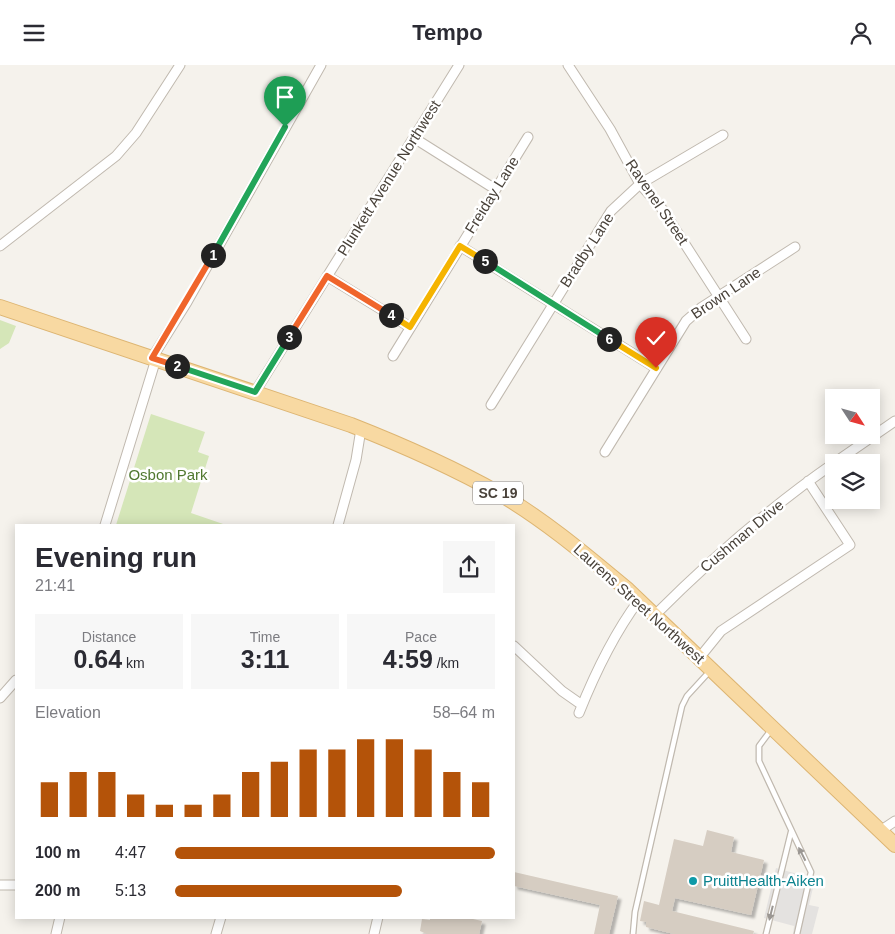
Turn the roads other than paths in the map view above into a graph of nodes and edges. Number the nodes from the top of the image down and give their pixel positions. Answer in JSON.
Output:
{"nodes":[{"id":1,"x":180,"y":65,"type":"edge"},
{"id":2,"x":321,"y":65,"type":"edge"},
{"id":3,"x":459,"y":65,"type":"edge"},
{"id":4,"x":568,"y":65,"type":"edge"},
{"id":5,"x":723,"y":135,"type":"dead end"},
{"id":6,"x":528,"y":137,"type":"dead end"},
{"id":7,"x":414,"y":138,"type":"junction"},
{"id":8,"x":640,"y":184,"type":"junction"},
{"id":9,"x":495,"y":189,"type":"junction"},
{"id":10,"x":0,"y":246,"type":"edge"},
{"id":11,"x":460,"y":246,"type":"junction"},
{"id":12,"x":795,"y":247,"type":"dead end"},
{"id":13,"x":327,"y":276,"type":"junction"},
{"id":14,"x":718,"y":297,"type":"junction"},
{"id":15,"x":553,"y":304,"type":"junction"},
{"id":16,"x":0,"y":307,"type":"edge"},
{"id":17,"x":410,"y":327,"type":"junction"},
{"id":18,"x":746,"y":339,"type":"dead end"},
{"id":19,"x":393,"y":355,"type":"dead end"},
{"id":20,"x":154,"y":358,"type":"junction"},
{"id":21,"x":656,"y":368,"type":"junction"},
{"id":22,"x":255,"y":392,"type":"junction"},
{"id":23,"x":491,"y":405,"type":"dead end"},
{"id":24,"x":895,"y":421,"type":"edge"},
{"id":25,"x":361,"y":429,"type":"junction"},
{"id":26,"x":605,"y":452,"type":"dead end"},
{"id":27,"x":847,"y":454,"type":"edge"},
{"id":28,"x":825,"y":469,"type":"edge"},
{"id":29,"x":808,"y":481,"type":"junction"},
{"id":30,"x":105,"y":524,"type":"edge"},
{"id":31,"x":338,"y":524,"type":"edge"},
{"id":32,"x":639,"y":601,"type":"junction"},
{"id":33,"x":655,"y":615,"type":"junction"},
{"id":34,"x":515,"y":647,"type":"edge"},
{"id":35,"x":700,"y":657,"type":"junction"},
{"id":36,"x":712,"y":669,"type":"junction"},
{"id":37,"x":15,"y":682,"type":"edge"},
{"id":38,"x":0,"y":698,"type":"edge"},
{"id":39,"x":773,"y":727,"type":"junction"},
{"id":40,"x":895,"y":821,"type":"edge"},
{"id":41,"x":880,"y":831,"type":"junction"},
{"id":42,"x":791,"y":832,"type":"junction"},
{"id":43,"x":895,"y":845,"type":"edge"},
{"id":44,"x":0,"y":885,"type":"edge"},
{"id":45,"x":15,"y":885,"type":"edge"},
{"id":46,"x":60,"y":919,"type":"edge"},
{"id":47,"x":220,"y":919,"type":"edge"},
{"id":48,"x":378,"y":919,"type":"edge"},
{"id":49,"x":56,"y":934,"type":"edge"},
{"id":50,"x":216,"y":934,"type":"edge"},
{"id":51,"x":374,"y":934,"type":"edge"},
{"id":52,"x":633,"y":934,"type":"edge"},
{"id":53,"x":766,"y":934,"type":"edge"},
{"id":54,"x":797,"y":934,"type":"edge"}],
"edges":[{"from":1,"to":10,"type":"street"},
{"from":2,"to":20,"type":"street"},
{"from":3,"to":7,"type":"street","name":"Plunkett Avenue Northwest"},
{"from":4,"to":8,"type":"street","name":"Ravenel Street"},
{"from":5,"to":8,"type":"street","name":"Bradby Lane"},
{"from":6,"to":9,"type":"street","name":"Freiday Lane"},
{"from":7,"to":9,"type":"street"},
{"from":7,"to":13,"type":"street","name":"Plunkett Avenue Northwest"},
{"from":8,"to":14,"type":"street","name":"Ravenel Street"},
{"from":8,"to":15,"type":"street","name":"Bradby Lane"},
{"from":9,"to":11,"type":"street","name":"Freiday Lane"},
{"from":11,"to":15,"type":"street"},
{"from":11,"to":17,"type":"street","name":"Freiday Lane"},
{"from":12,"to":14,"type":"street","name":"Brown Lane"},
{"from":13,"to":17,"type":"street"},
{"from":13,"to":22,"type":"street","name":"Plunkett Avenue Northwest"},
{"from":14,"to":18,"type":"street","name":"Ravenel Street"},
{"from":14,"to":21,"type":"street","name":"Brown Lane"},
{"from":15,"to":21,"type":"street"},
{"from":15,"to":23,"type":"street","name":"Bradby Lane"},
{"from":16,"to":20,"type":"main road","name":"Laurens Street Northwest","number":"SC 19"},
{"from":17,"to":19,"type":"street","name":"Freiday Lane"},
{"from":20,"to":22,"type":"main road","name":"Laurens Street Northwest","number":"SC 19"},
{"from":20,"to":30,"type":"street"},
{"from":21,"to":26,"type":"street","name":"Brown Lane"},
{"from":22,"to":25,"type":"main road","name":"Laurens Street Northwest","number":"SC 19"},
{"from":24,"to":27,"type":"street","name":"Cushman Drive"},
{"from":25,"to":31,"type":"street"},
{"from":25,"to":32,"type":"main road","name":"Laurens Street Northwest","number":"SC 19"},
{"from":28,"to":29,"type":"street","name":"Cushman Drive"},
{"from":29,"to":33,"type":"street","name":"Cushman Drive"},
{"from":29,"to":35,"type":"street"},
{"from":32,"to":33,"type":"main road","name":"Laurens Street Northwest","number":"SC 19"},
{"from":32,"to":34,"type":"street"},
{"from":33,"to":35,"type":"main road","name":"Laurens Street Northwest","number":"SC 19"},
{"from":35,"to":36,"type":"main road","name":"Laurens Street Northwest","number":"SC 19"},
{"from":36,"to":39,"type":"main road","name":"Laurens Street Northwest","number":"SC 19"},
{"from":36,"to":52,"type":"lane"},
{"from":37,"to":38,"type":"street"},
{"from":39,"to":41,"type":"main road","name":"Laurens Street Northwest","number":"SC 19"},
{"from":39,"to":42,"type":"lane"},
{"from":40,"to":41,"type":"street"},
{"from":41,"to":43,"type":"main road","name":"Laurens Street Northwest","number":"SC 19"},
{"from":42,"to":53,"type":"lane","one_way":true},
{"from":54,"to":42,"type":"lane","one_way":true},
{"from":44,"to":45,"type":"street"},
{"from":46,"to":49,"type":"street"},
{"from":47,"to":50,"type":"street"},
{"from":48,"to":51,"type":"street"}]}
